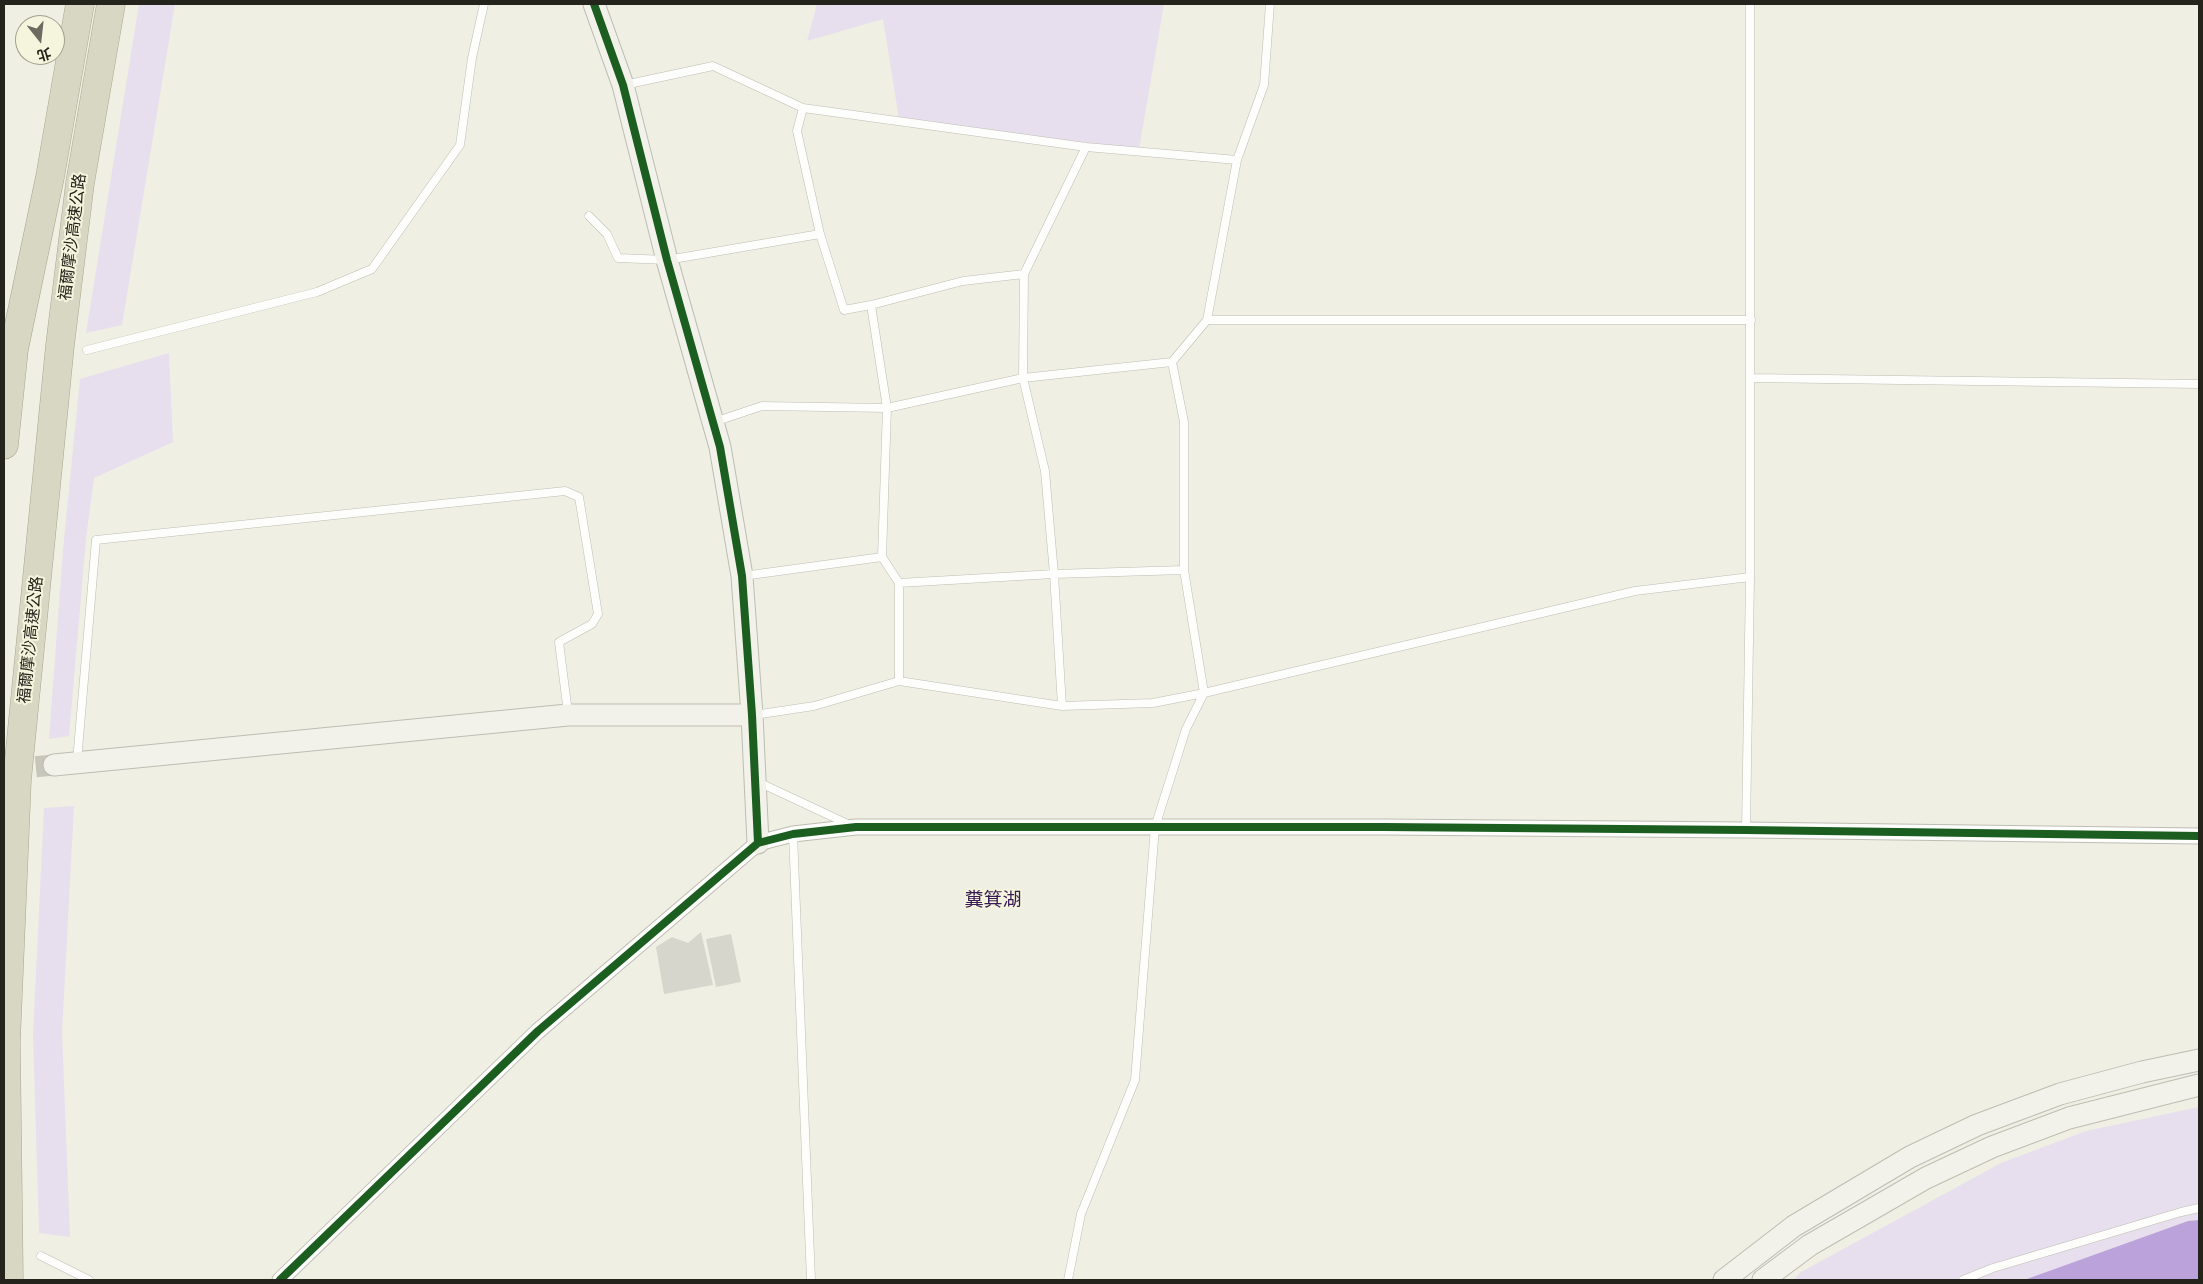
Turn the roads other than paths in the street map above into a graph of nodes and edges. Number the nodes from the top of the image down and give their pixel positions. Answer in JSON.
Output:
{"nodes":[{"id":1,"x":80,"y":4,"type":"edge"},
{"id":2,"x":111,"y":4,"type":"edge"},
{"id":3,"x":484,"y":4,"type":"edge"},
{"id":4,"x":594,"y":4,"type":"edge"},
{"id":5,"x":1270,"y":4,"type":"edge"},
{"id":6,"x":1750,"y":4,"type":"edge"},
{"id":7,"x":623,"y":85,"type":"junction"},
{"id":8,"x":803,"y":108,"type":"junction"},
{"id":9,"x":1086,"y":147,"type":"junction"},
{"id":10,"x":1237,"y":160,"type":"junction"},
{"id":11,"x":590,"y":216,"type":"dead end"},
{"id":12,"x":820,"y":234,"type":"junction"},
{"id":13,"x":667,"y":260,"type":"junction"},
{"id":14,"x":1024,"y":274,"type":"junction"},
{"id":15,"x":871,"y":305,"type":"junction"},
{"id":16,"x":1207,"y":320,"type":"junction"},
{"id":17,"x":1751,"y":320,"type":"junction"},
{"id":18,"x":87,"y":350,"type":"dead end"},
{"id":19,"x":1172,"y":362,"type":"junction"},
{"id":20,"x":1023,"y":378,"type":"junction"},
{"id":21,"x":1751,"y":378,"type":"junction"},
{"id":22,"x":2199,"y":384,"type":"edge"},
{"id":23,"x":887,"y":408,"type":"junction"},
{"id":24,"x":714,"y":422,"type":"junction"},
{"id":25,"x":4,"y":445,"type":"edge"},
{"id":26,"x":882,"y":557,"type":"junction"},
{"id":27,"x":1184,"y":570,"type":"junction"},
{"id":28,"x":1054,"y":574,"type":"junction"},
{"id":29,"x":742,"y":576,"type":"junction"},
{"id":30,"x":1750,"y":577,"type":"junction"},
{"id":31,"x":899,"y":583,"type":"junction"},
{"id":32,"x":899,"y":682,"type":"junction"},
{"id":33,"x":1204,"y":693,"type":"junction"},
{"id":34,"x":1062,"y":706,"type":"junction"},
{"id":35,"x":568,"y":715,"type":"junction"},
{"id":36,"x":752,"y":715,"type":"junction"},
{"id":37,"x":76,"y":763,"type":"junction"},
{"id":38,"x":54,"y":765,"type":"tunnel mouth"},
{"id":39,"x":756,"y":781,"type":"junction"},
{"id":40,"x":856,"y":828,"type":"junction"},
{"id":41,"x":1155,"y":828,"type":"junction"},
{"id":42,"x":1746,"y":830,"type":"junction"},
{"id":43,"x":792,"y":834,"type":"junction"},
{"id":44,"x":2199,"y":836,"type":"edge"},
{"id":45,"x":758,"y":843,"type":"junction"},
{"id":46,"x":2199,"y":1060,"type":"edge"},
{"id":47,"x":2199,"y":1085,"type":"edge"},
{"id":48,"x":2199,"y":1208,"type":"edge"},
{"id":49,"x":41,"y":1256,"type":"dead end"},
{"id":50,"x":11,"y":1280,"type":"edge"},
{"id":51,"x":89,"y":1280,"type":"edge"},
{"id":52,"x":280,"y":1280,"type":"edge"},
{"id":53,"x":811,"y":1280,"type":"edge"},
{"id":54,"x":1068,"y":1280,"type":"edge"},
{"id":55,"x":1724,"y":1280,"type":"edge"},
{"id":56,"x":1762,"y":1280,"type":"edge"},
{"id":57,"x":1963,"y":1280,"type":"edge"}],
"edges":[{"from":1,"to":25,"type":"highway","name":"福爾摩沙高速公路"},
{"from":2,"to":50,"type":"highway","name":"福爾摩沙高速公路"},
{"from":3,"to":18,"type":"lane"},
{"from":4,"to":7,"type":"street"},
{"from":5,"to":10,"type":"lane"},
{"from":6,"to":17,"type":"lane"},
{"from":7,"to":8,"type":"lane"},
{"from":7,"to":13,"type":"street"},
{"from":8,"to":9,"type":"lane"},
{"from":8,"to":12,"type":"lane"},
{"from":9,"to":10,"type":"lane"},
{"from":9,"to":14,"type":"lane"},
{"from":10,"to":16,"type":"lane"},
{"from":11,"to":13,"type":"lane"},
{"from":12,"to":13,"type":"lane"},
{"from":12,"to":15,"type":"lane"},
{"from":13,"to":24,"type":"street"},
{"from":14,"to":15,"type":"lane"},
{"from":14,"to":20,"type":"lane"},
{"from":15,"to":23,"type":"lane"},
{"from":16,"to":17,"type":"lane"},
{"from":16,"to":19,"type":"lane"},
{"from":17,"to":21,"type":"lane"},
{"from":19,"to":20,"type":"lane"},
{"from":19,"to":27,"type":"lane"},
{"from":20,"to":23,"type":"lane"},
{"from":20,"to":28,"type":"lane"},
{"from":21,"to":22,"type":"lane"},
{"from":21,"to":30,"type":"lane"},
{"from":23,"to":24,"type":"lane"},
{"from":23,"to":26,"type":"lane"},
{"from":24,"to":29,"type":"street"},
{"from":26,"to":29,"type":"lane"},
{"from":26,"to":31,"type":"lane"},
{"from":27,"to":28,"type":"lane"},
{"from":27,"to":33,"type":"lane"},
{"from":28,"to":31,"type":"lane"},
{"from":28,"to":34,"type":"lane"},
{"from":29,"to":36,"type":"street"},
{"from":30,"to":33,"type":"lane"},
{"from":30,"to":42,"type":"lane"},
{"from":31,"to":32,"type":"lane"},
{"from":32,"to":34,"type":"lane"},
{"from":32,"to":36,"type":"lane"},
{"from":33,"to":34,"type":"lane"},
{"from":33,"to":41,"type":"lane"},
{"from":35,"to":36,"type":"street"},
{"from":35,"to":37,"type":"street"},
{"from":35,"to":37,"type":"lane"},
{"from":36,"to":39,"type":"street"},
{"from":37,"to":38,"type":"street"},
{"from":39,"to":40,"type":"lane"},
{"from":39,"to":45,"type":"street"},
{"from":40,"to":41,"type":"street"},
{"from":40,"to":43,"type":"street"},
{"from":41,"to":42,"type":"street"},
{"from":41,"to":54,"type":"lane"},
{"from":42,"to":44,"type":"street"},
{"from":43,"to":45,"type":"street"},
{"from":43,"to":53,"type":"lane"},
{"from":45,"to":52,"type":"street"},
{"from":46,"to":55,"type":"street"},
{"from":47,"to":56,"type":"street"},
{"from":48,"to":57,"type":"lane"},
{"from":49,"to":51,"type":"lane"}]}
